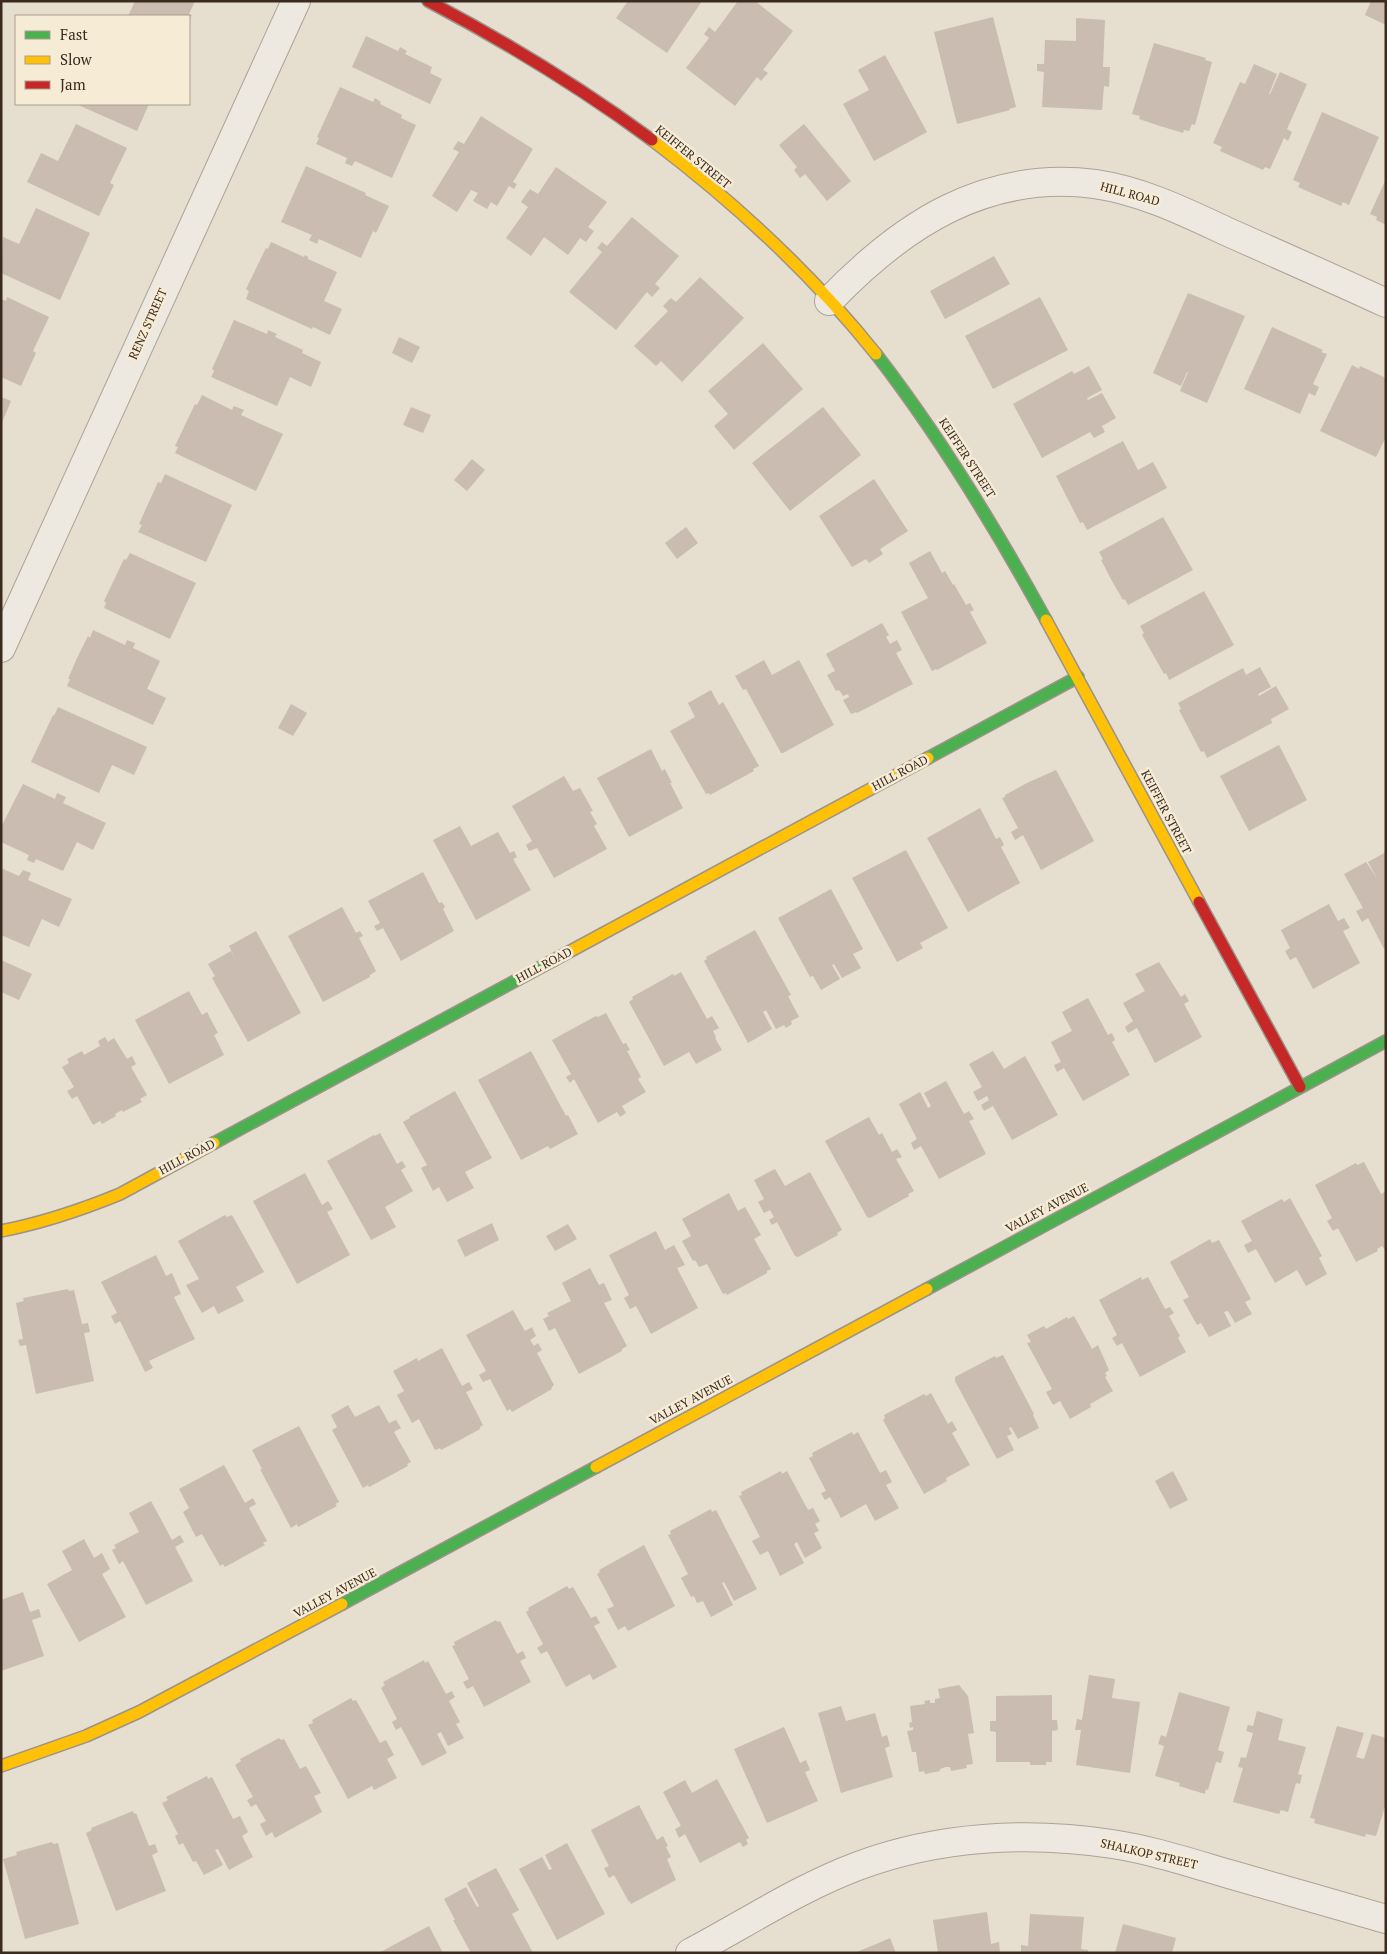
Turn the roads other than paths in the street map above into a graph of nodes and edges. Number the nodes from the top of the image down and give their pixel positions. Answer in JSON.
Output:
{"nodes":[{"id":1,"x":296,"y":1,"type":"edge"},
{"id":2,"x":428,"y":1,"type":"edge"},
{"id":3,"x":829,"y":301,"type":"junction"},
{"id":4,"x":1386,"y":303,"type":"edge"},
{"id":5,"x":1,"y":648,"type":"edge"},
{"id":6,"x":1078,"y":677,"type":"junction"},
{"id":7,"x":1386,"y":1041,"type":"edge"},
{"id":8,"x":1300,"y":1087,"type":"junction"},
{"id":9,"x":1,"y":1231,"type":"edge"},
{"id":10,"x":1,"y":1766,"type":"edge"},
{"id":11,"x":1386,"y":1919,"type":"edge"},
{"id":12,"x":690,"y":1953,"type":"edge"}],
"edges":[{"from":1,"to":5,"type":"street","name":"RENZ STREET"},
{"from":2,"to":3,"type":"street","name":"KEIFFER STREET"},
{"from":3,"to":4,"type":"street","name":"HILL ROAD"},
{"from":3,"to":6,"type":"street","name":"KEIFFER STREET"},
{"from":6,"to":8,"type":"street","name":"KEIFFER STREET"},
{"from":6,"to":9,"type":"street","name":"HILL ROAD"},
{"from":7,"to":8,"type":"street","name":"VALLEY AVENUE"},
{"from":8,"to":10,"type":"street","name":"VALLEY AVENUE"},
{"from":11,"to":12,"type":"street","name":"SHALKOP STREET"}]}
